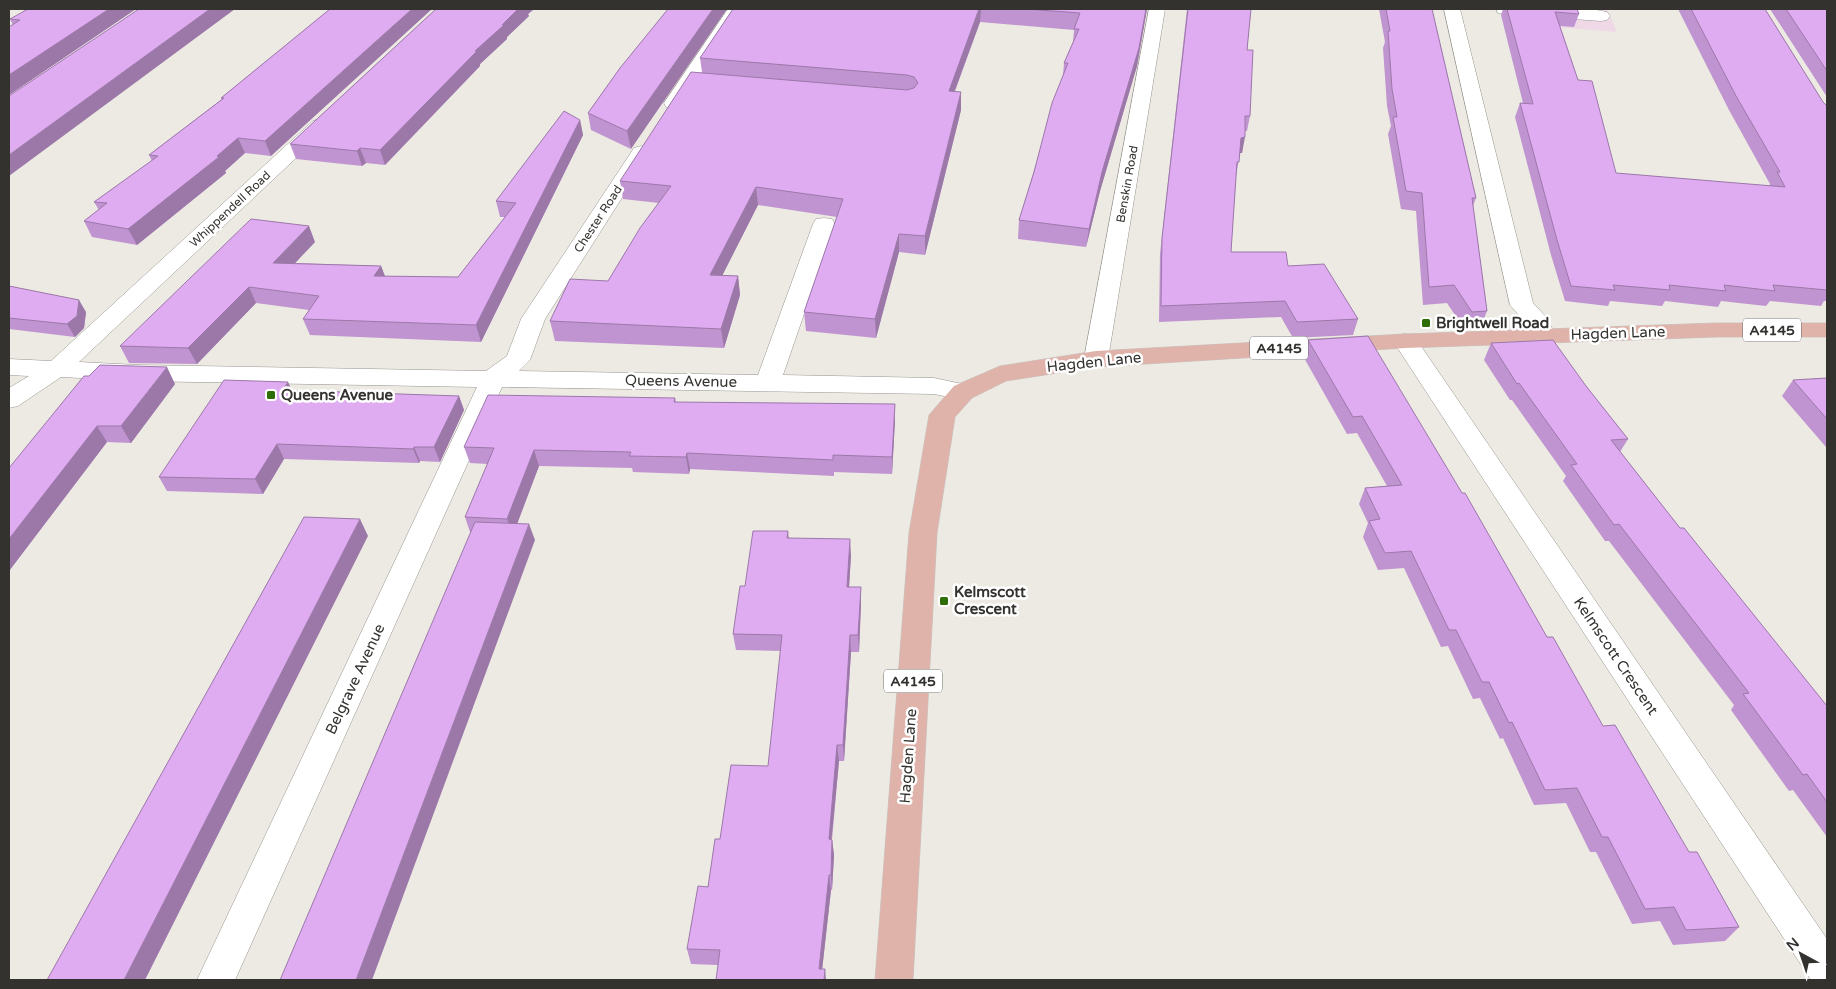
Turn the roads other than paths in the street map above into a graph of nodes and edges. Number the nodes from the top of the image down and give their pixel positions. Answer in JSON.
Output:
{"nodes":[{"id":1,"x":736,"y":9,"type":"edge"},
{"id":2,"x":1157,"y":9,"type":"edge"},
{"id":3,"x":1452,"y":9,"type":"edge"},
{"id":4,"x":1504,"y":9,"type":"edge"},
{"id":5,"x":1601,"y":16,"type":"dead end"},
{"id":6,"x":335,"y":111,"type":"edge"},
{"id":7,"x":824,"y":224,"type":"dead end"},
{"id":8,"x":1827,"y":330,"type":"edge"},
{"id":9,"x":1544,"y":335,"type":"junction"},
{"id":10,"x":1405,"y":340,"type":"junction"},
{"id":11,"x":1096,"y":359,"type":"junction"},
{"id":12,"x":9,"y":367,"type":"edge"},
{"id":13,"x":58,"y":368,"type":"junction"},
{"id":14,"x":494,"y":377,"type":"junction"},
{"id":15,"x":768,"y":382,"type":"junction"},
{"id":16,"x":963,"y":392,"type":"junction"},
{"id":17,"x":9,"y":400,"type":"edge"},
{"id":18,"x":1827,"y":971,"type":"edge"},
{"id":19,"x":216,"y":980,"type":"edge"},
{"id":20,"x":894,"y":980,"type":"edge"}],
"edges":[{"from":1,"to":14,"type":"street","name":"Chester Road"},
{"from":2,"to":11,"type":"street","name":"Benskin Road"},
{"from":3,"to":9,"type":"street"},
{"from":4,"to":5,"type":"street"},
{"from":6,"to":13,"type":"street","name":"Whippendell Road"},
{"from":7,"to":15,"type":"street"},
{"from":8,"to":9,"type":"main road","name":"Hagden Lane","number":"A4145"},
{"from":9,"to":10,"type":"main road","name":"Hagden Lane","number":"A4145"},
{"from":10,"to":11,"type":"main road","name":"Hagden Lane","number":"A4145"},
{"from":10,"to":18,"type":"street","name":"Kelmscott Crescent"},
{"from":11,"to":16,"type":"main road","name":"Hagden Lane","number":"A4145"},
{"from":12,"to":13,"type":"street","name":"Queens Avenue"},
{"from":13,"to":14,"type":"street","name":"Queens Avenue"},
{"from":13,"to":17,"type":"street","name":"Whippendell Road"},
{"from":14,"to":15,"type":"street","name":"Queens Avenue"},
{"from":14,"to":19,"type":"street","name":"Belgrave Avenue"},
{"from":15,"to":16,"type":"street","name":"Queens Avenue"},
{"from":16,"to":20,"type":"main road","name":"Hagden Lane","number":"A4145"}]}
